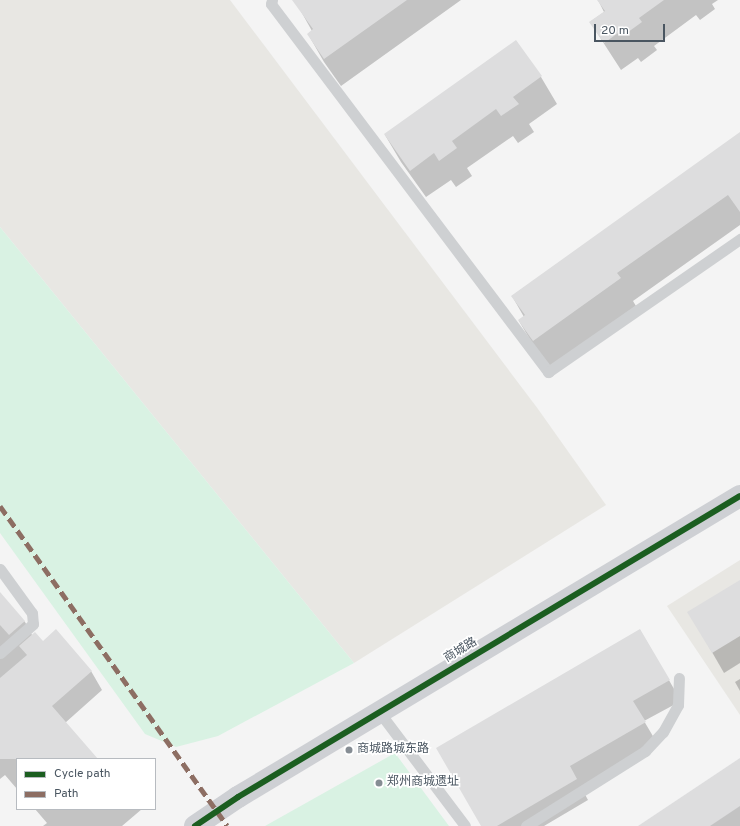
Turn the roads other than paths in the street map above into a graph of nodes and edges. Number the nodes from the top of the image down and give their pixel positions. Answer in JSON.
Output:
{"nodes":[{"id":1,"x":272,"y":0,"type":"edge"},
{"id":2,"x":740,"y":239,"type":"edge"},
{"id":3,"x":740,"y":496,"type":"edge"},
{"id":4,"x":0,"y":568,"type":"edge"},
{"id":5,"x":0,"y":653,"type":"edge"},
{"id":6,"x":679,"y":678,"type":"dead end"},
{"id":7,"x":380,"y":712,"type":"junction"},
{"id":8,"x":195,"y":826,"type":"edge"},
{"id":9,"x":464,"y":826,"type":"edge"},
{"id":10,"x":526,"y":826,"type":"edge"}],
"edges":[{"from":1,"to":2,"type":"lane"},
{"from":3,"to":7,"type":"street","name":"商城路"},
{"from":4,"to":5,"type":"lane"},
{"from":6,"to":10,"type":"lane"},
{"from":7,"to":8,"type":"street","name":"商城路"},
{"from":7,"to":9,"type":"lane"}]}
